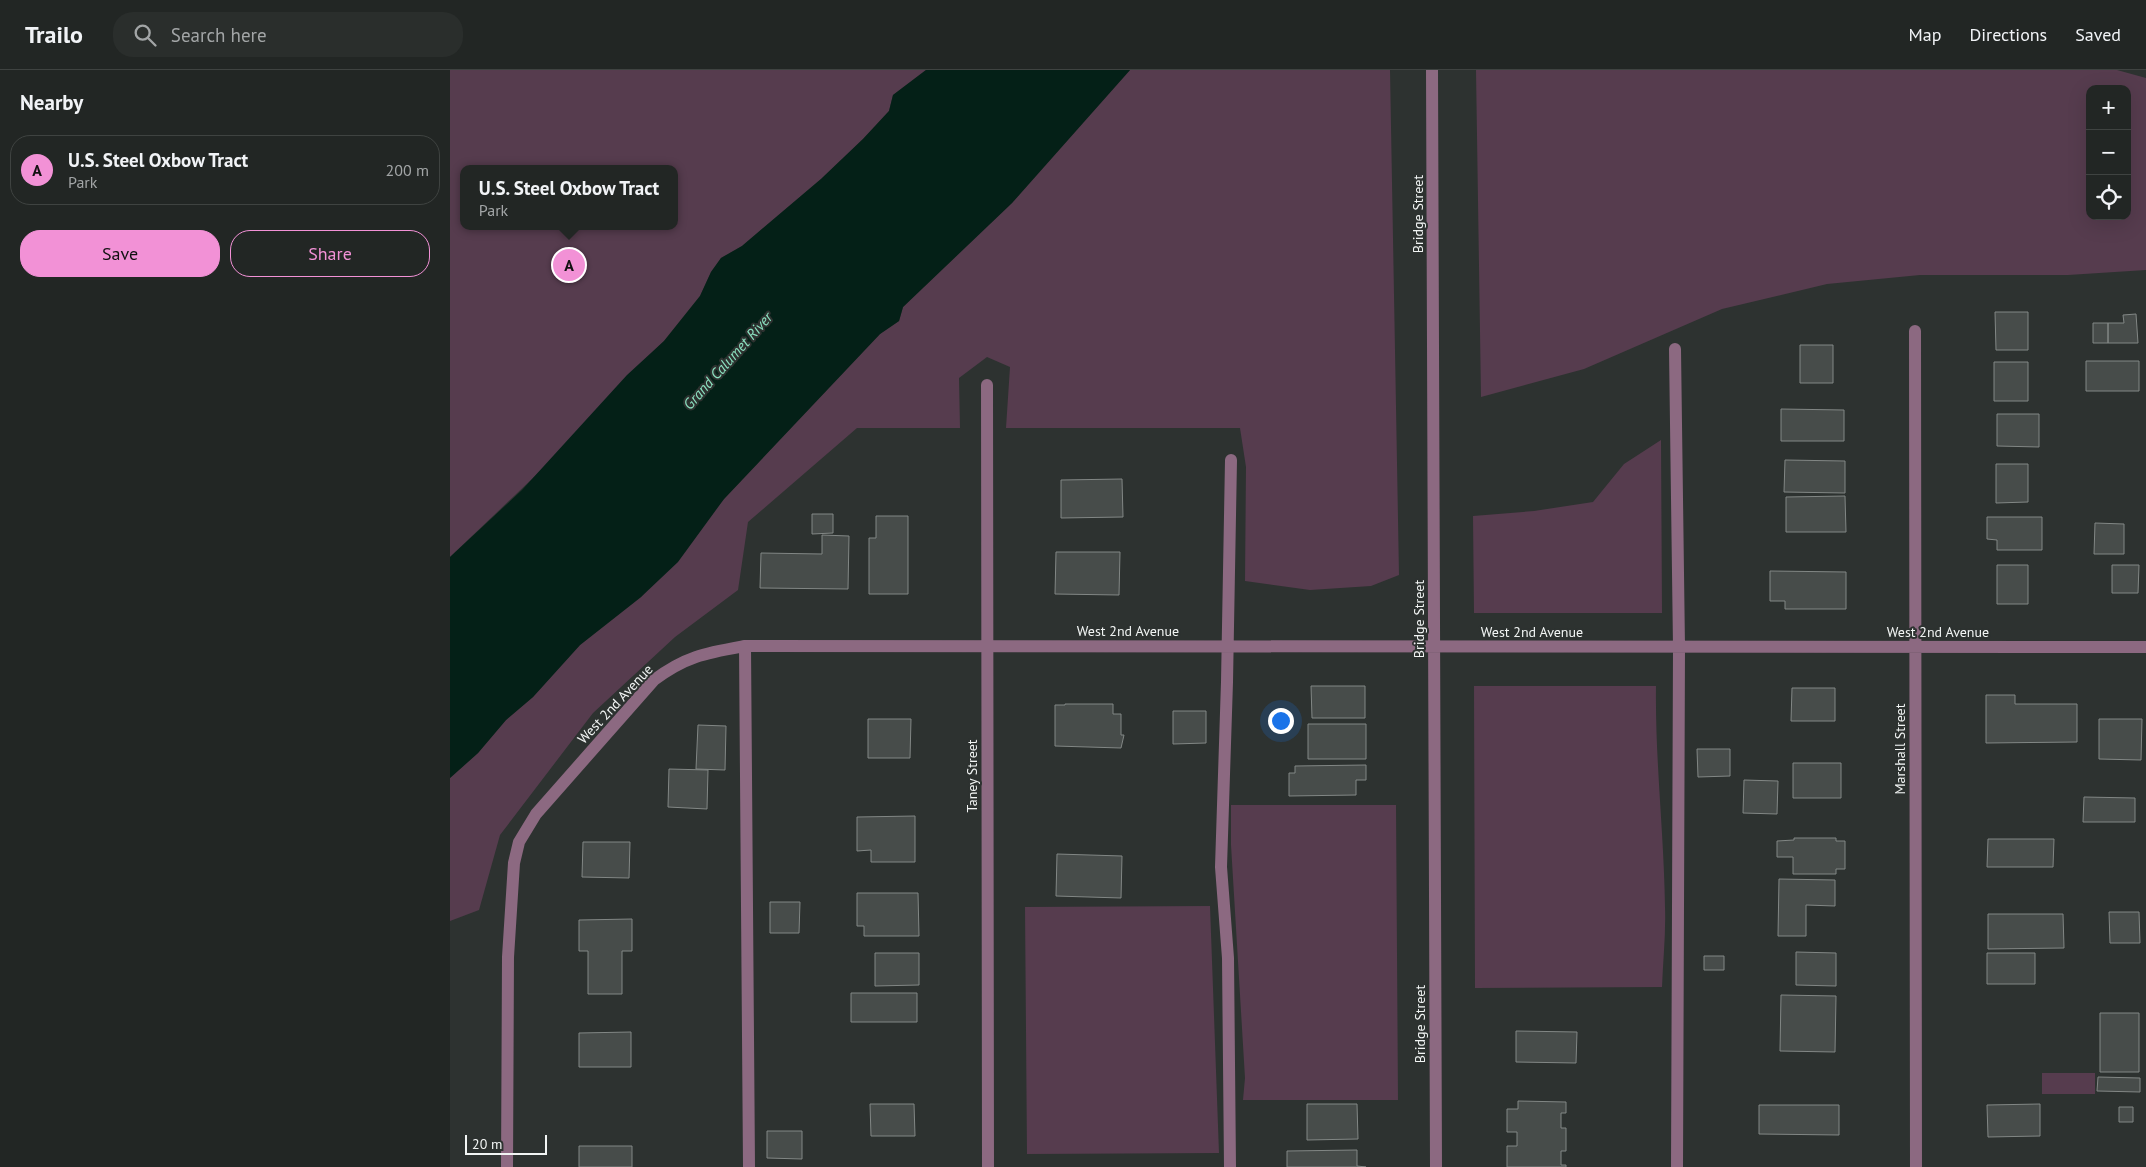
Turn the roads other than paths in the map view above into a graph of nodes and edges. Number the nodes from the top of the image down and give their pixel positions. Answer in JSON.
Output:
{"nodes":[{"id":1,"x":1432,"y":70,"type":"edge"},
{"id":2,"x":1915,"y":331,"type":"dead end"},
{"id":3,"x":1675,"y":349,"type":"dead end"},
{"id":4,"x":987,"y":385,"type":"dead end"},
{"id":5,"x":1230,"y":460,"type":"dead end"},
{"id":6,"x":745,"y":646,"type":"junction"},
{"id":7,"x":986,"y":646,"type":"junction"},
{"id":8,"x":1227,"y":646,"type":"junction"},
{"id":9,"x":1434,"y":647,"type":"junction"},
{"id":10,"x":1678,"y":647,"type":"junction"},
{"id":11,"x":1914,"y":647,"type":"junction"},
{"id":12,"x":2146,"y":647,"type":"edge"},
{"id":13,"x":507,"y":1167,"type":"edge"},
{"id":14,"x":749,"y":1167,"type":"edge"},
{"id":15,"x":988,"y":1167,"type":"edge"},
{"id":16,"x":1230,"y":1167,"type":"edge"},
{"id":17,"x":1436,"y":1167,"type":"edge"},
{"id":18,"x":1677,"y":1167,"type":"edge"},
{"id":19,"x":1916,"y":1167,"type":"edge"}],
"edges":[{"from":1,"to":9,"type":"street","name":"Bridge Street"},
{"from":2,"to":11,"type":"street","name":"Marshall Street"},
{"from":3,"to":10,"type":"street"},
{"from":4,"to":7,"type":"street","name":"Taney Street"},
{"from":5,"to":8,"type":"street"},
{"from":6,"to":7,"type":"street","name":"West 2nd Avenue"},
{"from":6,"to":13,"type":"street","name":"West 2nd Avenue"},
{"from":6,"to":14,"type":"street"},
{"from":7,"to":8,"type":"street","name":"West 2nd Avenue"},
{"from":7,"to":15,"type":"street","name":"Taney Street"},
{"from":8,"to":9,"type":"street","name":"West 2nd Avenue"},
{"from":8,"to":16,"type":"street"},
{"from":9,"to":10,"type":"street","name":"West 2nd Avenue"},
{"from":9,"to":17,"type":"street","name":"Bridge Street"},
{"from":10,"to":11,"type":"street","name":"West 2nd Avenue"},
{"from":10,"to":18,"type":"street"},
{"from":11,"to":12,"type":"street","name":"West 2nd Avenue"},
{"from":11,"to":19,"type":"street","name":"Marshall Street"}]}
